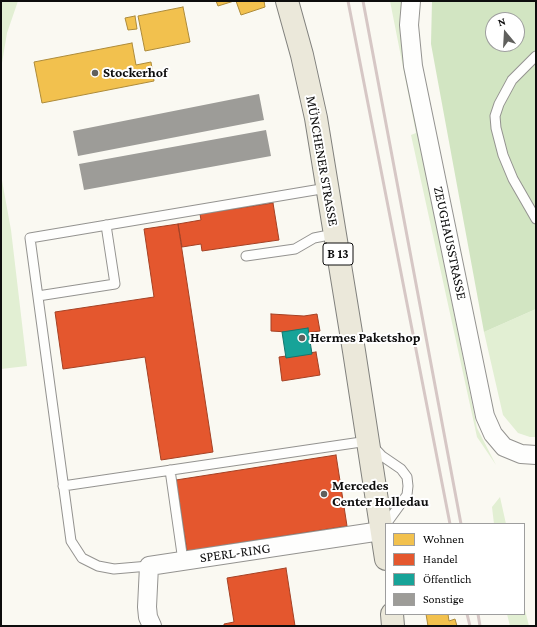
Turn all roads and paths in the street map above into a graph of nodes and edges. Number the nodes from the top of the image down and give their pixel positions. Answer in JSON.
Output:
{"nodes":[{"id":1,"x":287,"y":1,"type":"edge"},
{"id":2,"x":411,"y":1,"type":"edge"},
{"id":3,"x":536,"y":56,"type":"edge"},
{"id":4,"x":326,"y":188,"type":"junction"},
{"id":5,"x":536,"y":219,"type":"edge"},
{"id":6,"x":106,"y":225,"type":"junction"},
{"id":7,"x":334,"y":234,"type":"junction"},
{"id":8,"x":246,"y":256,"type":"dead end"},
{"id":9,"x":38,"y":296,"type":"junction"},
{"id":10,"x":368,"y":441,"type":"junction"},
{"id":11,"x":536,"y":455,"type":"edge"},
{"id":12,"x":170,"y":470,"type":"junction"},
{"id":13,"x":63,"y":486,"type":"junction"},
{"id":14,"x":387,"y":523,"type":"edge"},
{"id":15,"x":384,"y":527,"type":"edge"},
{"id":16,"x":385,"y":543,"type":"edge"},
{"id":17,"x":182,"y":561,"type":"junction"},
{"id":18,"x":149,"y":566,"type":"junction"},
{"id":19,"x":392,"y":615,"type":"edge"},
{"id":20,"x":152,"y":626,"type":"edge"},
{"id":21,"x":394,"y":626,"type":"edge"}],
"edges":[{"from":1,"to":4,"type":"main road","name":"MÜNCHENER STRASSE","number":"B 13"},
{"from":2,"to":11,"type":"street","name":"ZEUGHAUSSTRASSE"},
{"from":3,"to":5,"type":"lane"},
{"from":4,"to":6,"type":"lane"},
{"from":4,"to":7,"type":"main road","name":"MÜNCHENER STRASSE","number":"B 13"},
{"from":6,"to":9,"type":"lane"},
{"from":6,"to":9,"type":"lane"},
{"from":7,"to":8,"type":"lane"},
{"from":7,"to":10,"type":"main road","name":"MÜNCHENER STRASSE","number":"B 13"},
{"from":9,"to":13,"type":"lane"},
{"from":10,"to":12,"type":"lane"},
{"from":10,"to":14,"type":"lane"},
{"from":10,"to":15,"type":"main road","name":"MÜNCHENER STRASSE","number":"B 13"},
{"from":12,"to":13,"type":"lane"},
{"from":12,"to":17,"type":"lane"},
{"from":13,"to":18,"type":"lane"},
{"from":15,"to":16,"type":"main road","name":"MÜNCHENER STRASSE","number":"B 13"},
{"from":15,"to":17,"type":"street","name":"SPERL-RING"},
{"from":17,"to":18,"type":"street","name":"SPERL-RING"},
{"from":18,"to":20,"type":"street"},
{"from":19,"to":21,"type":"main road"}]}
